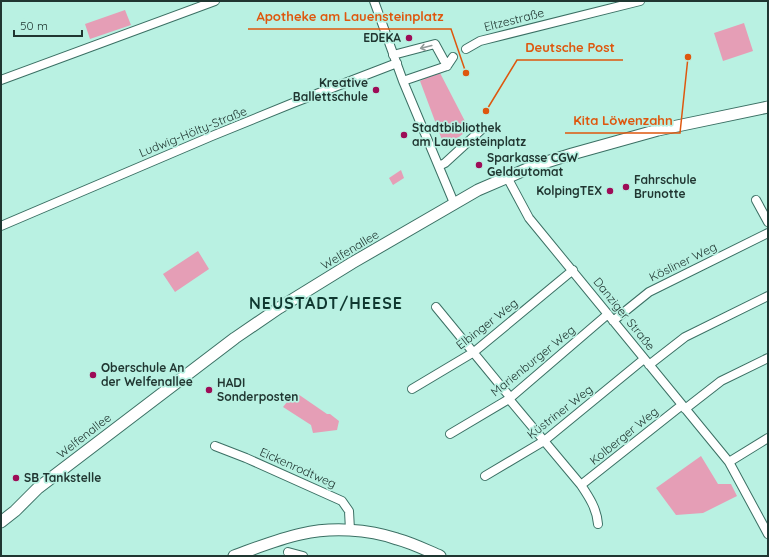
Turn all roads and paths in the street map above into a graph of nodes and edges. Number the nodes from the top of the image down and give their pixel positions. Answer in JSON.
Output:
{"nodes":[{"id":1,"x":215,"y":1,"type":"edge"},
{"id":2,"x":374,"y":1,"type":"edge"},
{"id":3,"x":640,"y":1,"type":"edge"},
{"id":4,"x":205,"y":3,"type":"edge"},
{"id":5,"x":466,"y":49,"type":"dead end"},
{"id":6,"x":394,"y":55,"type":"junction"},
{"id":7,"x":453,"y":57,"type":"dead end"},
{"id":8,"x":397,"y":63,"type":"junction"},
{"id":9,"x":447,"y":66,"type":"junction"},
{"id":10,"x":1,"y":80,"type":"edge"},
{"id":11,"x":403,"y":81,"type":"junction"},
{"id":12,"x":768,"y":107,"type":"edge"},
{"id":13,"x":481,"y":130,"type":"dead end"},
{"id":14,"x":439,"y":166,"type":"junction"},
{"id":15,"x":507,"y":177,"type":"junction"},
{"id":16,"x":756,"y":200,"type":"dead end"},
{"id":17,"x":454,"y":203,"type":"junction"},
{"id":18,"x":768,"y":222,"type":"edge"},
{"id":19,"x":1,"y":226,"type":"edge"},
{"id":20,"x":768,"y":233,"type":"edge"},
{"id":21,"x":573,"y":270,"type":"junction"},
{"id":22,"x":768,"y":296,"type":"edge"},
{"id":23,"x":436,"y":307,"type":"dead end"},
{"id":24,"x":611,"y":318,"type":"junction"},
{"id":25,"x":474,"y":352,"type":"junction"},
{"id":26,"x":768,"y":358,"type":"edge"},
{"id":27,"x":647,"y":362,"type":"junction"},
{"id":28,"x":412,"y":389,"type":"dead end"},
{"id":29,"x":509,"y":398,"type":"junction"},
{"id":30,"x":684,"y":407,"type":"junction"},
{"id":31,"x":450,"y":434,"type":"dead end"},
{"id":32,"x":768,"y":438,"type":"edge"},
{"id":33,"x":544,"y":441,"type":"junction"},
{"id":34,"x":215,"y":446,"type":"dead end"},
{"id":35,"x":729,"y":462,"type":"junction"},
{"id":36,"x":485,"y":476,"type":"dead end"},
{"id":37,"x":581,"y":485,"type":"junction"},
{"id":38,"x":1,"y":522,"type":"edge"},
{"id":39,"x":598,"y":524,"type":"dead end"},
{"id":40,"x":350,"y":530,"type":"junction"},
{"id":41,"x":768,"y":534,"type":"edge"},
{"id":42,"x":288,"y":552,"type":"dead end"},
{"id":43,"x":234,"y":556,"type":"edge"},
{"id":44,"x":303,"y":556,"type":"edge"},
{"id":45,"x":440,"y":556,"type":"edge"}],
"edges":[{"from":1,"to":4,"type":"street"},
{"from":2,"to":6,"type":"street"},
{"from":3,"to":5,"type":"street","name":"Eltzestraße"},
{"from":4,"to":10,"type":"street"},
{"from":6,"to":8,"type":"street"},
{"from":9,"to":6,"type":"street","one_way":true},
{"from":7,"to":9,"type":"street"},
{"from":8,"to":11,"type":"street"},
{"from":8,"to":19,"type":"street","name":"Ludwig-Hölty-Straße"},
{"from":9,"to":11,"type":"street"},
{"from":11,"to":14,"type":"street"},
{"from":12,"to":15,"type":"street","name":"Welfenallee"},
{"from":13,"to":14,"type":"street"},
{"from":14,"to":17,"type":"street"},
{"from":15,"to":17,"type":"street","name":"Welfenallee"},
{"from":15,"to":21,"type":"street","name":"Danziger Straße"},
{"from":16,"to":18,"type":"street"},
{"from":17,"to":38,"type":"street","name":"Welfenallee"},
{"from":20,"to":24,"type":"street","name":"Kösliner Weg"},
{"from":21,"to":24,"type":"street","name":"Danziger Straße"},
{"from":21,"to":25,"type":"street","name":"Elbinger Weg"},
{"from":22,"to":27,"type":"street","name":"Küstriner Weg"},
{"from":23,"to":25,"type":"street"},
{"from":24,"to":27,"type":"street","name":"Danziger Straße"},
{"from":24,"to":29,"type":"street","name":"Marienburger Weg"},
{"from":25,"to":28,"type":"street","name":"Elbinger Weg"},
{"from":25,"to":29,"type":"street"},
{"from":26,"to":30,"type":"street","name":"Kolberger Weg"},
{"from":27,"to":30,"type":"street","name":"Danziger Straße"},
{"from":27,"to":33,"type":"street","name":"Küstriner Weg"},
{"from":29,"to":31,"type":"street","name":"Marienburger Weg"},
{"from":29,"to":33,"type":"street"},
{"from":30,"to":35,"type":"street","name":"Danziger Straße"},
{"from":30,"to":37,"type":"street","name":"Kolberger Weg"},
{"from":32,"to":35,"type":"street"},
{"from":33,"to":36,"type":"street","name":"Küstriner Weg"},
{"from":33,"to":37,"type":"street"},
{"from":34,"to":40,"type":"street","name":"Eickenrodtweg"},
{"from":35,"to":41,"type":"street","name":"Danziger Straße"},
{"from":37,"to":39,"type":"street"},
{"from":40,"to":43,"type":"street"},
{"from":40,"to":45,"type":"street"},
{"from":42,"to":44,"type":"street"}]}
